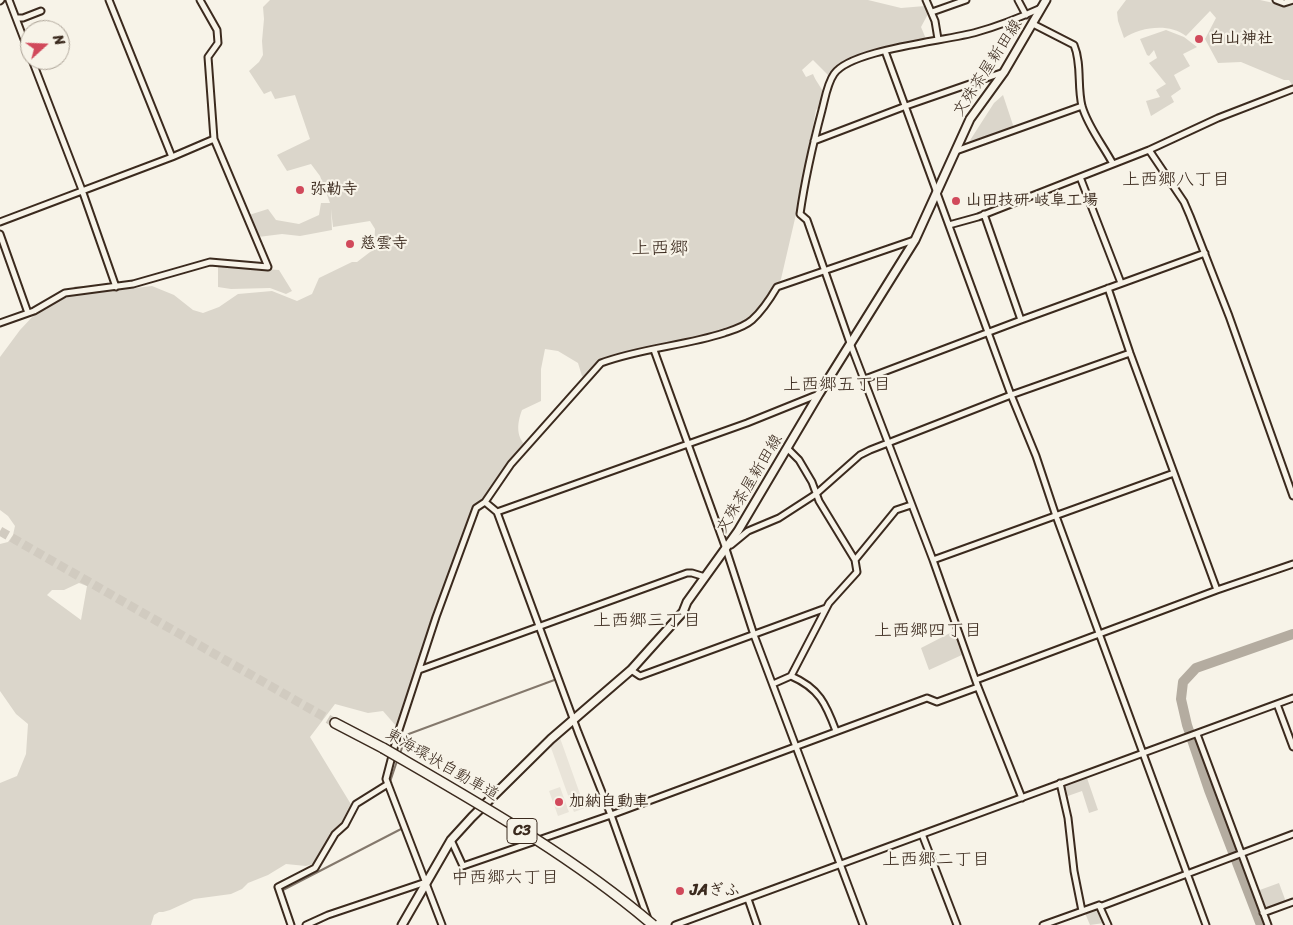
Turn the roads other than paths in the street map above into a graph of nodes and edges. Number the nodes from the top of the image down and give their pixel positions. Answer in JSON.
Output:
{"nodes":[{"id":1,"x":9,"y":0,"type":"edge"},
{"id":2,"x":109,"y":0,"type":"edge"},
{"id":3,"x":200,"y":0,"type":"edge"},
{"id":4,"x":926,"y":0,"type":"edge"},
{"id":5,"x":966,"y":0,"type":"edge"},
{"id":6,"x":1018,"y":0,"type":"edge"},
{"id":7,"x":1046,"y":0,"type":"edge"},
{"id":8,"x":1276,"y":0,"type":"edge"},
{"id":9,"x":1293,"y":0,"type":"edge"},
{"id":10,"x":1042,"y":8,"type":"junction"},
{"id":11,"x":41,"y":11,"type":"dead end"},
{"id":12,"x":932,"y":12,"type":"junction"},
{"id":13,"x":1026,"y":15,"type":"junction"},
{"id":14,"x":16,"y":18,"type":"junction"},
{"id":15,"x":1033,"y":24,"type":"junction"},
{"id":16,"x":20,"y":29,"type":"edge"},
{"id":17,"x":938,"y":39,"type":"junction"},
{"id":18,"x":885,"y":51,"type":"junction"},
{"id":19,"x":36,"y":70,"type":"edge"},
{"id":20,"x":1004,"y":72,"type":"junction"},
{"id":21,"x":1293,"y":89,"type":"edge"},
{"id":22,"x":906,"y":106,"type":"junction"},
{"id":23,"x":1082,"y":106,"type":"junction"},
{"id":24,"x":214,"y":139,"type":"junction"},
{"id":25,"x":814,"y":141,"type":"junction"},
{"id":26,"x":1149,"y":150,"type":"junction"},
{"id":27,"x":956,"y":151,"type":"junction"},
{"id":28,"x":172,"y":157,"type":"junction"},
{"id":29,"x":1113,"y":164,"type":"junction"},
{"id":30,"x":1080,"y":177,"type":"junction"},
{"id":31,"x":82,"y":190,"type":"junction"},
{"id":32,"x":937,"y":193,"type":"junction"},
{"id":33,"x":984,"y":214,"type":"junction"},
{"id":34,"x":0,"y":222,"type":"edge"},
{"id":35,"x":949,"y":226,"type":"junction"},
{"id":36,"x":0,"y":234,"type":"edge"},
{"id":37,"x":915,"y":240,"type":"junction"},
{"id":38,"x":1205,"y":254,"type":"junction"},
{"id":39,"x":825,"y":271,"type":"junction"},
{"id":40,"x":1121,"y":283,"type":"junction"},
{"id":41,"x":116,"y":287,"type":"junction"},
{"id":42,"x":1108,"y":288,"type":"junction"},
{"id":43,"x":28,"y":313,"type":"junction"},
{"id":44,"x":1020,"y":320,"type":"junction"},
{"id":45,"x":0,"y":323,"type":"edge"},
{"id":46,"x":988,"y":333,"type":"junction"},
{"id":47,"x":850,"y":343,"type":"junction"},
{"id":48,"x":654,"y":350,"type":"junction"},
{"id":49,"x":1130,"y":352,"type":"junction"},
{"id":50,"x":865,"y":379,"type":"junction"},
{"id":51,"x":819,"y":394,"type":"junction"},
{"id":52,"x":1011,"y":395,"type":"junction"},
{"id":53,"x":888,"y":441,"type":"junction"},
{"id":54,"x":687,"y":444,"type":"junction"},
{"id":55,"x":787,"y":448,"type":"junction"},
{"id":56,"x":1174,"y":473,"type":"junction"},
{"id":57,"x":816,"y":494,"type":"junction"},
{"id":58,"x":1293,"y":496,"type":"edge"},
{"id":59,"x":485,"y":502,"type":"junction"},
{"id":60,"x":911,"y":505,"type":"junction"},
{"id":61,"x":498,"y":512,"type":"junction"},
{"id":62,"x":1056,"y":516,"type":"junction"},
{"id":63,"x":726,"y":549,"type":"junction"},
{"id":64,"x":855,"y":560,"type":"junction"},
{"id":65,"x":932,"y":560,"type":"junction"},
{"id":66,"x":1293,"y":564,"type":"edge"},
{"id":67,"x":705,"y":577,"type":"junction"},
{"id":68,"x":1217,"y":590,"type":"junction"},
{"id":69,"x":826,"y":608,"type":"junction"},
{"id":70,"x":539,"y":626,"type":"junction"},
{"id":71,"x":1099,"y":634,"type":"junction"},
{"id":72,"x":754,"y":635,"type":"junction"},
{"id":73,"x":419,"y":670,"type":"junction"},
{"id":74,"x":631,"y":670,"type":"junction"},
{"id":75,"x":791,"y":676,"type":"junction"},
{"id":76,"x":976,"y":680,"type":"junction"},
{"id":77,"x":773,"y":684,"type":"junction"},
{"id":78,"x":978,"y":687,"type":"junction"},
{"id":79,"x":1293,"y":698,"type":"edge"},
{"id":80,"x":1277,"y":704,"type":"junction"},
{"id":81,"x":574,"y":719,"type":"junction"},
{"id":82,"x":335,"y":723,"type":"tunnel mouth"},
{"id":83,"x":836,"y":731,"type":"junction"},
{"id":84,"x":1196,"y":734,"type":"junction"},
{"id":85,"x":796,"y":746,"type":"junction"},
{"id":86,"x":1293,"y":747,"type":"edge"},
{"id":87,"x":1143,"y":752,"type":"junction"},
{"id":88,"x":1060,"y":783,"type":"junction"},
{"id":89,"x":388,"y":784,"type":"junction"},
{"id":90,"x":1022,"y":798,"type":"junction"},
{"id":91,"x":611,"y":815,"type":"junction"},
{"id":92,"x":922,"y":834,"type":"junction"},
{"id":93,"x":1293,"y":834,"type":"edge"},
{"id":94,"x":451,"y":840,"type":"junction"},
{"id":95,"x":1240,"y":853,"type":"junction"},
{"id":96,"x":840,"y":864,"type":"junction"},
{"id":97,"x":1188,"y":873,"type":"junction"},
{"id":98,"x":426,"y":882,"type":"junction"},
{"id":99,"x":748,"y":899,"type":"junction"},
{"id":100,"x":1293,"y":902,"type":"edge"},
{"id":101,"x":1099,"y":905,"type":"junction"},
{"id":102,"x":1082,"y":911,"type":"junction"},
{"id":103,"x":1263,"y":913,"type":"junction"},
{"id":104,"x":291,"y":925,"type":"edge"},
{"id":105,"x":306,"y":925,"type":"edge"},
{"id":106,"x":402,"y":925,"type":"edge"},
{"id":107,"x":442,"y":925,"type":"edge"},
{"id":108,"x":651,"y":925,"type":"edge"},
{"id":109,"x":675,"y":925,"type":"edge"},
{"id":110,"x":757,"y":925,"type":"edge"},
{"id":111,"x":863,"y":925,"type":"edge"},
{"id":112,"x":956,"y":925,"type":"edge"},
{"id":113,"x":1043,"y":925,"type":"edge"},
{"id":114,"x":1108,"y":925,"type":"edge"},
{"id":115,"x":1206,"y":925,"type":"edge"},
{"id":116,"x":1268,"y":925,"type":"edge"}],
"edges":[{"from":1,"to":14,"type":"street"},
{"from":2,"to":28,"type":"street"},
{"from":3,"to":24,"type":"street"},
{"from":4,"to":12,"type":"street"},
{"from":5,"to":12,"type":"street"},
{"from":6,"to":13,"type":"street"},
{"from":7,"to":10,"type":"main road","name":"文殊茶屋新田線"},
{"from":8,"to":9,"type":"street"},
{"from":10,"to":13,"type":"street"},
{"from":10,"to":15,"type":"main road","name":"文殊茶屋新田線"},
{"from":11,"to":14,"type":"street"},
{"from":12,"to":17,"type":"street"},
{"from":13,"to":17,"type":"street"},
{"from":14,"to":16,"type":"street"},
{"from":15,"to":20,"type":"main road","name":"文殊茶屋新田線"},
{"from":15,"to":23,"type":"street"},
{"from":17,"to":18,"type":"street"},
{"from":18,"to":22,"type":"street"},
{"from":18,"to":25,"type":"street"},
{"from":19,"to":31,"type":"street"},
{"from":20,"to":22,"type":"street"},
{"from":20,"to":27,"type":"main road","name":"文殊茶屋新田線"},
{"from":21,"to":26,"type":"street"},
{"from":22,"to":25,"type":"street"},
{"from":22,"to":32,"type":"street"},
{"from":23,"to":27,"type":"street"},
{"from":23,"to":29,"type":"street"},
{"from":24,"to":28,"type":"street"},
{"from":24,"to":41,"type":"street"},
{"from":25,"to":39,"type":"street"},
{"from":26,"to":29,"type":"street"},
{"from":26,"to":38,"type":"street"},
{"from":27,"to":32,"type":"main road","name":"文殊茶屋新田線"},
{"from":28,"to":31,"type":"street"},
{"from":29,"to":30,"type":"street"},
{"from":30,"to":33,"type":"street"},
{"from":30,"to":40,"type":"street"},
{"from":31,"to":34,"type":"street"},
{"from":31,"to":41,"type":"street"},
{"from":32,"to":35,"type":"street"},
{"from":32,"to":37,"type":"main road","name":"文殊茶屋新田線"},
{"from":33,"to":35,"type":"street"},
{"from":33,"to":44,"type":"street"},
{"from":35,"to":46,"type":"street"},
{"from":36,"to":43,"type":"street"},
{"from":37,"to":39,"type":"street"},
{"from":37,"to":47,"type":"main road","name":"文殊茶屋新田線"},
{"from":38,"to":40,"type":"street"},
{"from":38,"to":58,"type":"street"},
{"from":39,"to":47,"type":"street"},
{"from":39,"to":48,"type":"street"},
{"from":40,"to":42,"type":"street"},
{"from":41,"to":43,"type":"street"},
{"from":42,"to":44,"type":"street"},
{"from":42,"to":49,"type":"street"},
{"from":43,"to":45,"type":"street"},
{"from":44,"to":46,"type":"street"},
{"from":46,"to":50,"type":"street"},
{"from":46,"to":52,"type":"street"},
{"from":47,"to":50,"type":"street"},
{"from":47,"to":51,"type":"main road","name":"文殊茶屋新田線"},
{"from":48,"to":54,"type":"street"},
{"from":48,"to":59,"type":"street"},
{"from":49,"to":52,"type":"street"},
{"from":49,"to":56,"type":"street"},
{"from":50,"to":53,"type":"street"},
{"from":51,"to":54,"type":"street"},
{"from":51,"to":55,"type":"main road","name":"文殊茶屋新田線"},
{"from":52,"to":53,"type":"street"},
{"from":52,"to":62,"type":"street"},
{"from":53,"to":57,"type":"street"},
{"from":53,"to":60,"type":"street"},
{"from":54,"to":61,"type":"street"},
{"from":54,"to":63,"type":"street"},
{"from":55,"to":57,"type":"street"},
{"from":55,"to":63,"type":"main road","name":"文殊茶屋新田線"},
{"from":56,"to":62,"type":"street"},
{"from":56,"to":68,"type":"street"},
{"from":57,"to":63,"type":"street"},
{"from":57,"to":64,"type":"street"},
{"from":59,"to":61,"type":"street"},
{"from":59,"to":73,"type":"street"},
{"from":60,"to":64,"type":"street"},
{"from":60,"to":65,"type":"street"},
{"from":61,"to":70,"type":"street"},
{"from":62,"to":65,"type":"street"},
{"from":62,"to":71,"type":"street"},
{"from":63,"to":67,"type":"main road","name":"文殊茶屋新田線"},
{"from":63,"to":72,"type":"street"},
{"from":64,"to":69,"type":"street"},
{"from":65,"to":76,"type":"street"},
{"from":66,"to":68,"type":"street"},
{"from":67,"to":70,"type":"street"},
{"from":67,"to":74,"type":"main road","name":"文殊茶屋新田線"},
{"from":68,"to":71,"type":"street"},
{"from":69,"to":72,"type":"street"},
{"from":69,"to":75,"type":"street"},
{"from":70,"to":73,"type":"street"},
{"from":70,"to":81,"type":"street"},
{"from":71,"to":76,"type":"street"},
{"from":71,"to":87,"type":"street"},
{"from":72,"to":74,"type":"street"},
{"from":72,"to":77,"type":"street"},
{"from":73,"to":89,"type":"street"},
{"from":74,"to":81,"type":"main road","name":"文殊茶屋新田線"},
{"from":75,"to":77,"type":"street"},
{"from":75,"to":83,"type":"street"},
{"from":76,"to":78,"type":"street"},
{"from":77,"to":85,"type":"street"},
{"from":78,"to":83,"type":"street"},
{"from":78,"to":90,"type":"street"},
{"from":79,"to":80,"type":"street"},
{"from":80,"to":84,"type":"street"},
{"from":80,"to":86,"type":"street"},
{"from":81,"to":91,"type":"street"},
{"from":81,"to":94,"type":"main road","name":"文殊茶屋新田線"},
{"from":82,"to":108,"type":"highway","name":"東海環状自動車道","number":"C3","bridge":true},
{"from":83,"to":85,"type":"street"},
{"from":84,"to":87,"type":"street"},
{"from":84,"to":95,"type":"street"},
{"from":85,"to":91,"type":"street"},
{"from":85,"to":96,"type":"street"},
{"from":87,"to":88,"type":"street"},
{"from":87,"to":97,"type":"street"},
{"from":88,"to":90,"type":"street"},
{"from":88,"to":102,"type":"street"},
{"from":89,"to":98,"type":"street"},
{"from":89,"to":104,"type":"street"},
{"from":90,"to":92,"type":"street"},
{"from":91,"to":94,"type":"street"},
{"from":91,"to":108,"type":"street"},
{"from":92,"to":96,"type":"street"},
{"from":92,"to":112,"type":"street"},
{"from":93,"to":95,"type":"street"},
{"from":94,"to":98,"type":"main road","name":"文殊茶屋新田線"},
{"from":95,"to":97,"type":"street"},
{"from":95,"to":103,"type":"street"},
{"from":96,"to":99,"type":"street"},
{"from":96,"to":111,"type":"street"},
{"from":97,"to":101,"type":"street"},
{"from":97,"to":115,"type":"street"},
{"from":98,"to":105,"type":"street"},
{"from":98,"to":106,"type":"main road","name":"文殊茶屋新田線"},
{"from":98,"to":107,"type":"street"},
{"from":99,"to":109,"type":"street"},
{"from":99,"to":110,"type":"street"},
{"from":100,"to":103,"type":"street"},
{"from":101,"to":102,"type":"street"},
{"from":101,"to":114,"type":"street"},
{"from":102,"to":113,"type":"street"},
{"from":103,"to":116,"type":"street"}]}
